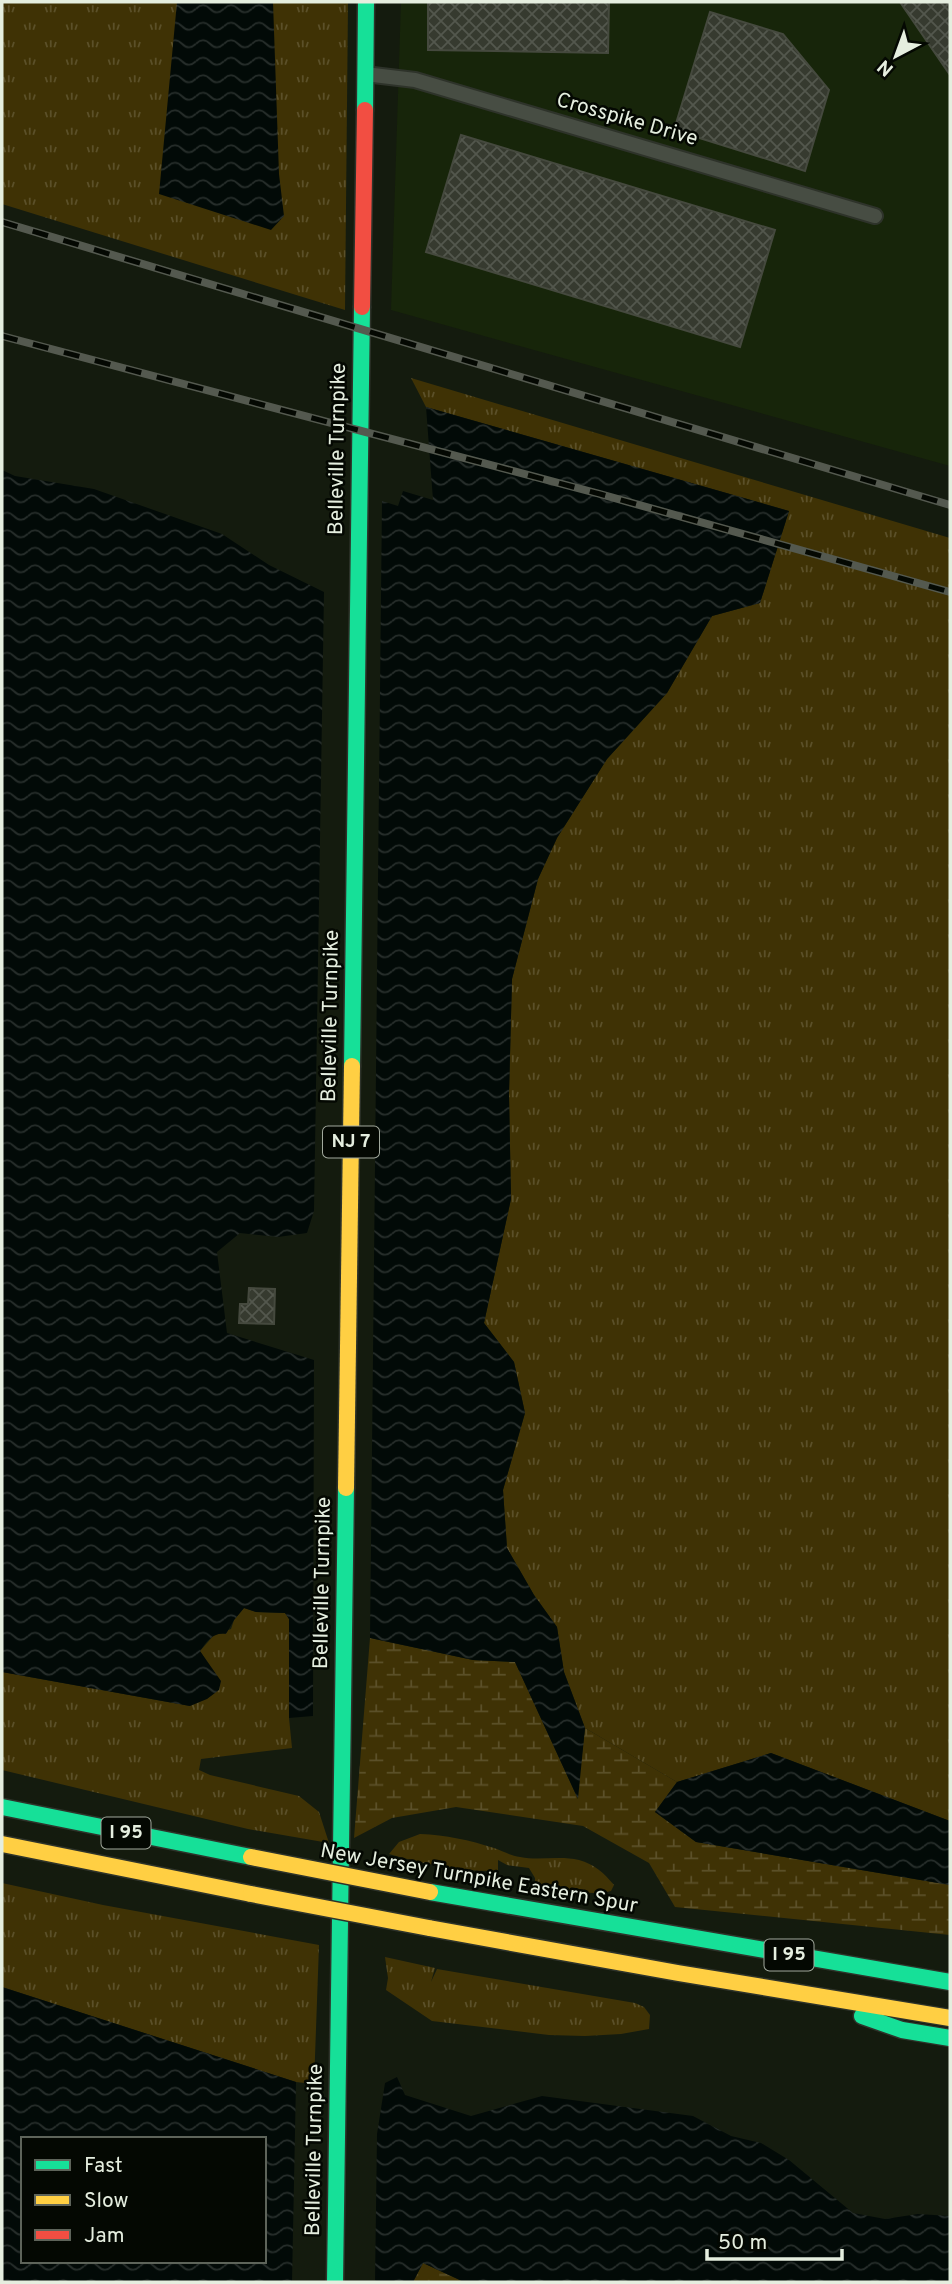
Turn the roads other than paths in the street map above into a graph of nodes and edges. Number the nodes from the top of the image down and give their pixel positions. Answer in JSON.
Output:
{"nodes":[{"id":1,"x":366,"y":2,"type":"edge"},
{"id":2,"x":365,"y":74,"type":"junction"},
{"id":3,"x":875,"y":216,"type":"dead end"},
{"id":4,"x":2,"y":1807,"type":"edge"},
{"id":5,"x":2,"y":1843,"type":"edge"},
{"id":6,"x":950,"y":1982,"type":"edge"},
{"id":7,"x":787,"y":1991,"type":"junction"},
{"id":8,"x":950,"y":2018,"type":"edge"},
{"id":9,"x":950,"y":2038,"type":"edge"},
{"id":10,"x":335,"y":2282,"type":"edge"}],
"edges":[{"from":1,"to":2,"type":"main road","name":"Belleville Turnpike","number":"NJ 7"},
{"from":2,"to":3,"type":"street","name":"Crosspike Drive"},
{"from":2,"to":10,"type":"main road","name":"Belleville Turnpike","number":"NJ 7"},
{"from":4,"to":6,"type":"main road","name":"New Jersey Turnpike Eastern Spur","number":"I 95","bridge":true},
{"from":5,"to":7,"type":"main road","number":"I 95","bridge":true},
{"from":7,"to":8,"type":"main road","number":"I 95"},
{"from":7,"to":9,"type":"main road"}]}
